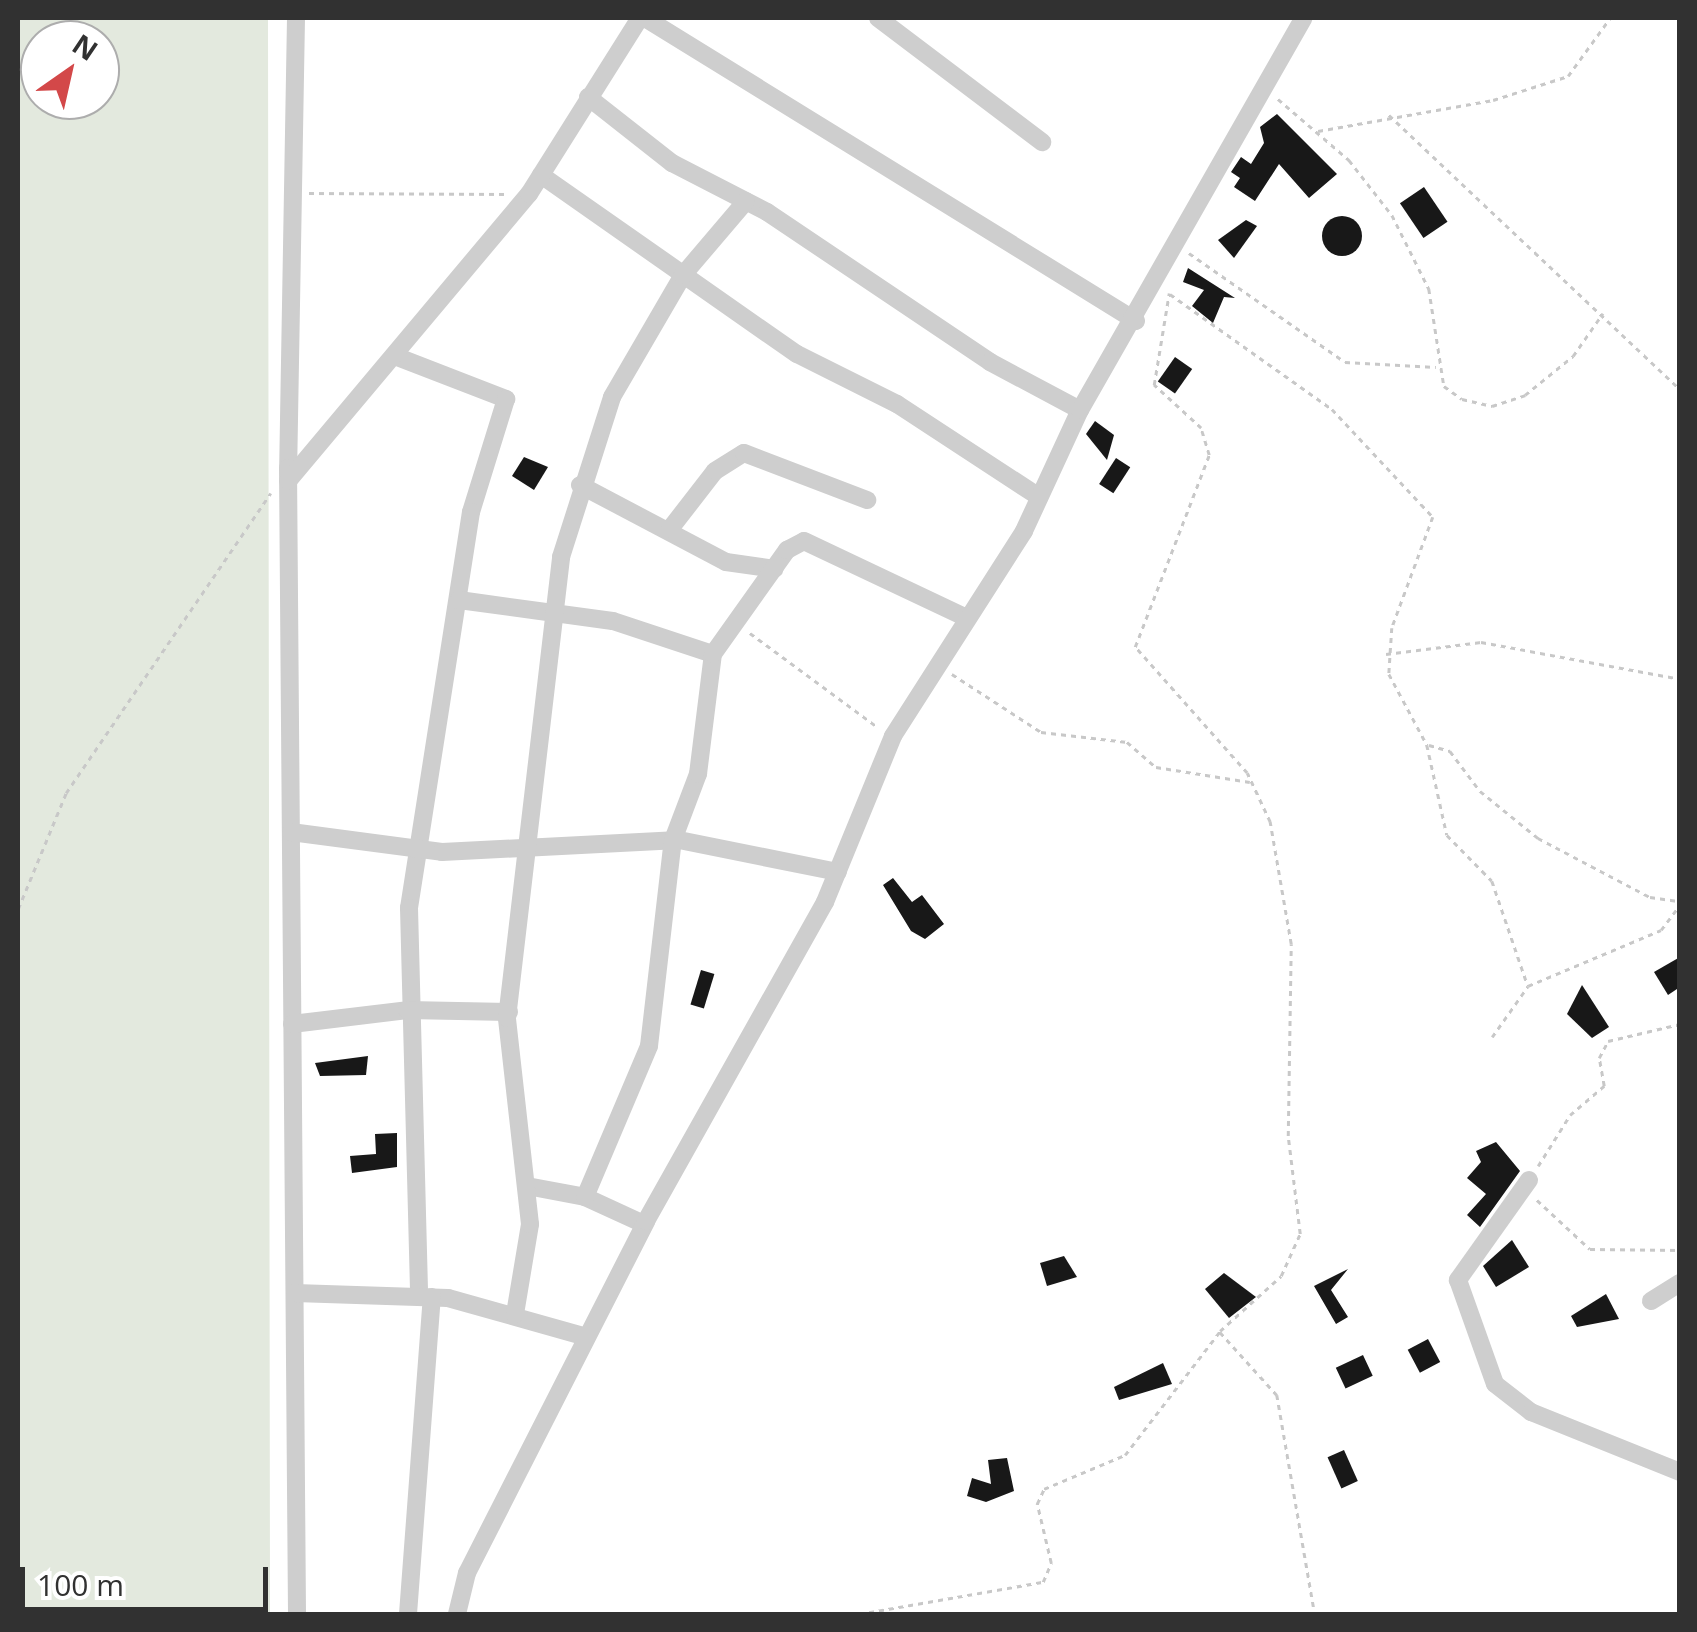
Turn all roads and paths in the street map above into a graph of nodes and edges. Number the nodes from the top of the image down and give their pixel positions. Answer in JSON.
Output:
{"nodes":[{"id":1,"x":296,"y":18,"type":"edge"},
{"id":2,"x":642,"y":18,"type":"edge"},
{"id":3,"x":878,"y":18,"type":"edge"},
{"id":4,"x":1304,"y":18,"type":"edge"},
{"id":5,"x":1610,"y":18,"type":"edge"},
{"id":6,"x":1265,"y":88,"type":"junction"},
{"id":7,"x":588,"y":96,"type":"junction"},
{"id":8,"x":1389,"y":115,"type":"junction"},
{"id":9,"x":1317,"y":132,"type":"junction"},
{"id":10,"x":1042,"y":142,"type":"dead end"},
{"id":11,"x":541,"y":175,"type":"junction"},
{"id":12,"x":288,"y":193,"type":"junction"},
{"id":13,"x":530,"y":194,"type":"junction"},
{"id":14,"x":746,"y":202,"type":"junction"},
{"id":15,"x":1180,"y":246,"type":"junction"},
{"id":16,"x":683,"y":275,"type":"junction"},
{"id":17,"x":1163,"y":290,"type":"junction"},
{"id":18,"x":1603,"y":313,"type":"junction"},
{"id":19,"x":1136,"y":321,"type":"junction"},
{"id":20,"x":400,"y":358,"type":"junction"},
{"id":21,"x":1439,"y":366,"type":"junction"},
{"id":22,"x":1680,"y":389,"type":"edge"},
{"id":23,"x":1080,"y":410,"type":"junction"},
{"id":24,"x":288,"y":475,"type":"junction"},
{"id":25,"x":580,"y":485,"type":"junction"},
{"id":26,"x":1039,"y":496,"type":"junction"},
{"id":27,"x":867,"y":500,"type":"dead end"},
{"id":28,"x":670,"y":530,"type":"junction"},
{"id":29,"x":775,"y":569,"type":"junction"},
{"id":30,"x":459,"y":600,"type":"junction"},
{"id":31,"x":555,"y":610,"type":"junction"},
{"id":32,"x":965,"y":617,"type":"junction"},
{"id":33,"x":737,"y":622,"type":"junction"},
{"id":34,"x":713,"y":654,"type":"junction"},
{"id":35,"x":1386,"y":654,"type":"junction"},
{"id":36,"x":932,"y":665,"type":"junction"},
{"id":37,"x":1680,"y":679,"type":"edge"},
{"id":38,"x":893,"y":736,"type":"junction"},
{"id":39,"x":1427,"y":745,"type":"junction"},
{"id":40,"x":1253,"y":783,"type":"junction"},
{"id":41,"x":291,"y":832,"type":"junction"},
{"id":42,"x":673,"y":840,"type":"junction"},
{"id":43,"x":524,"y":848,"type":"junction"},
{"id":44,"x":418,"y":851,"type":"junction"},
{"id":45,"x":838,"y":872,"type":"junction"},
{"id":46,"x":1680,"y":903,"type":"edge"},
{"id":47,"x":18,"y":908,"type":"edge"},
{"id":48,"x":1676,"y":917,"type":"junction"},
{"id":49,"x":1680,"y":924,"type":"edge"},
{"id":50,"x":1528,"y":986,"type":"junction"},
{"id":51,"x":407,"y":1010,"type":"junction"},
{"id":52,"x":508,"y":1012,"type":"junction"},
{"id":53,"x":292,"y":1024,"type":"junction"},
{"id":54,"x":1680,"y":1024,"type":"edge"},
{"id":55,"x":1492,"y":1037,"type":"dead end"},
{"id":56,"x":1529,"y":1180,"type":"junction"},
{"id":57,"x":527,"y":1186,"type":"junction"},
{"id":58,"x":585,"y":1197,"type":"junction"},
{"id":59,"x":644,"y":1224,"type":"junction"},
{"id":60,"x":1680,"y":1250,"type":"edge"},
{"id":61,"x":1680,"y":1283,"type":"edge"},
{"id":62,"x":295,"y":1293,"type":"junction"},
{"id":63,"x":425,"y":1297,"type":"junction"},
{"id":64,"x":1650,"y":1301,"type":"dead end"},
{"id":65,"x":515,"y":1314,"type":"junction"},
{"id":66,"x":1220,"y":1331,"type":"junction"},
{"id":67,"x":587,"y":1337,"type":"junction"},
{"id":68,"x":1680,"y":1472,"type":"edge"},
{"id":69,"x":297,"y":1614,"type":"edge"},
{"id":70,"x":408,"y":1614,"type":"edge"},
{"id":71,"x":456,"y":1614,"type":"edge"},
{"id":72,"x":860,"y":1614,"type":"edge"},
{"id":73,"x":1315,"y":1614,"type":"edge"}],
"edges":[{"from":1,"to":12,"type":"street"},
{"from":2,"to":7,"type":"street"},
{"from":2,"to":19,"type":"street"},
{"from":3,"to":10,"type":"street"},
{"from":4,"to":6,"type":"street"},
{"from":5,"to":8,"type":"path"},
{"from":6,"to":9,"type":"path"},
{"from":6,"to":15,"type":"street"},
{"from":7,"to":11,"type":"street"},
{"from":7,"to":14,"type":"street"},
{"from":8,"to":9,"type":"path"},
{"from":8,"to":18,"type":"path"},
{"from":9,"to":21,"type":"path"},
{"from":11,"to":13,"type":"street"},
{"from":11,"to":16,"type":"street"},
{"from":12,"to":13,"type":"path"},
{"from":12,"to":24,"type":"street"},
{"from":13,"to":20,"type":"street"},
{"from":14,"to":16,"type":"street"},
{"from":14,"to":23,"type":"street"},
{"from":15,"to":17,"type":"street"},
{"from":15,"to":21,"type":"path"},
{"from":16,"to":25,"type":"street"},
{"from":16,"to":26,"type":"street"},
{"from":17,"to":19,"type":"street"},
{"from":17,"to":35,"type":"path"},
{"from":17,"to":40,"type":"path"},
{"from":18,"to":21,"type":"path"},
{"from":18,"to":22,"type":"path"},
{"from":19,"to":23,"type":"street"},
{"from":20,"to":24,"type":"street"},
{"from":20,"to":30,"type":"street"},
{"from":23,"to":26,"type":"street"},
{"from":24,"to":41,"type":"street"},
{"from":24,"to":47,"type":"path"},
{"from":25,"to":28,"type":"street"},
{"from":25,"to":31,"type":"street"},
{"from":26,"to":32,"type":"street"},
{"from":27,"to":28,"type":"street"},
{"from":28,"to":29,"type":"street"},
{"from":29,"to":32,"type":"street"},
{"from":29,"to":33,"type":"street"},
{"from":30,"to":31,"type":"street"},
{"from":30,"to":44,"type":"street"},
{"from":31,"to":34,"type":"street"},
{"from":31,"to":43,"type":"street"},
{"from":32,"to":36,"type":"street"},
{"from":33,"to":34,"type":"street"},
{"from":33,"to":38,"type":"path"},
{"from":34,"to":42,"type":"street"},
{"from":35,"to":37,"type":"path"},
{"from":35,"to":39,"type":"path"},
{"from":36,"to":38,"type":"street"},
{"from":36,"to":40,"type":"path"},
{"from":38,"to":45,"type":"street"},
{"from":39,"to":46,"type":"path"},
{"from":39,"to":50,"type":"path"},
{"from":40,"to":66,"type":"path"},
{"from":41,"to":44,"type":"street"},
{"from":41,"to":53,"type":"street"},
{"from":42,"to":43,"type":"street"},
{"from":42,"to":45,"type":"street"},
{"from":42,"to":58,"type":"street"},
{"from":43,"to":44,"type":"street"},
{"from":43,"to":52,"type":"street"},
{"from":44,"to":51,"type":"street"},
{"from":45,"to":59,"type":"street"},
{"from":46,"to":48,"type":"path"},
{"from":48,"to":49,"type":"path"},
{"from":48,"to":50,"type":"path"},
{"from":50,"to":55,"type":"path"},
{"from":51,"to":52,"type":"street"},
{"from":51,"to":53,"type":"street"},
{"from":51,"to":63,"type":"street"},
{"from":52,"to":57,"type":"street"},
{"from":53,"to":62,"type":"street"},
{"from":54,"to":56,"type":"path"},
{"from":56,"to":60,"type":"path"},
{"from":56,"to":68,"type":"street"},
{"from":57,"to":58,"type":"street"},
{"from":57,"to":65,"type":"street"},
{"from":58,"to":59,"type":"street"},
{"from":59,"to":67,"type":"street"},
{"from":61,"to":64,"type":"street"},
{"from":62,"to":63,"type":"street"},
{"from":62,"to":69,"type":"street"},
{"from":63,"to":65,"type":"street"},
{"from":63,"to":70,"type":"street"},
{"from":65,"to":67,"type":"street"},
{"from":66,"to":72,"type":"path"},
{"from":66,"to":73,"type":"path"},
{"from":67,"to":71,"type":"street"}]}
